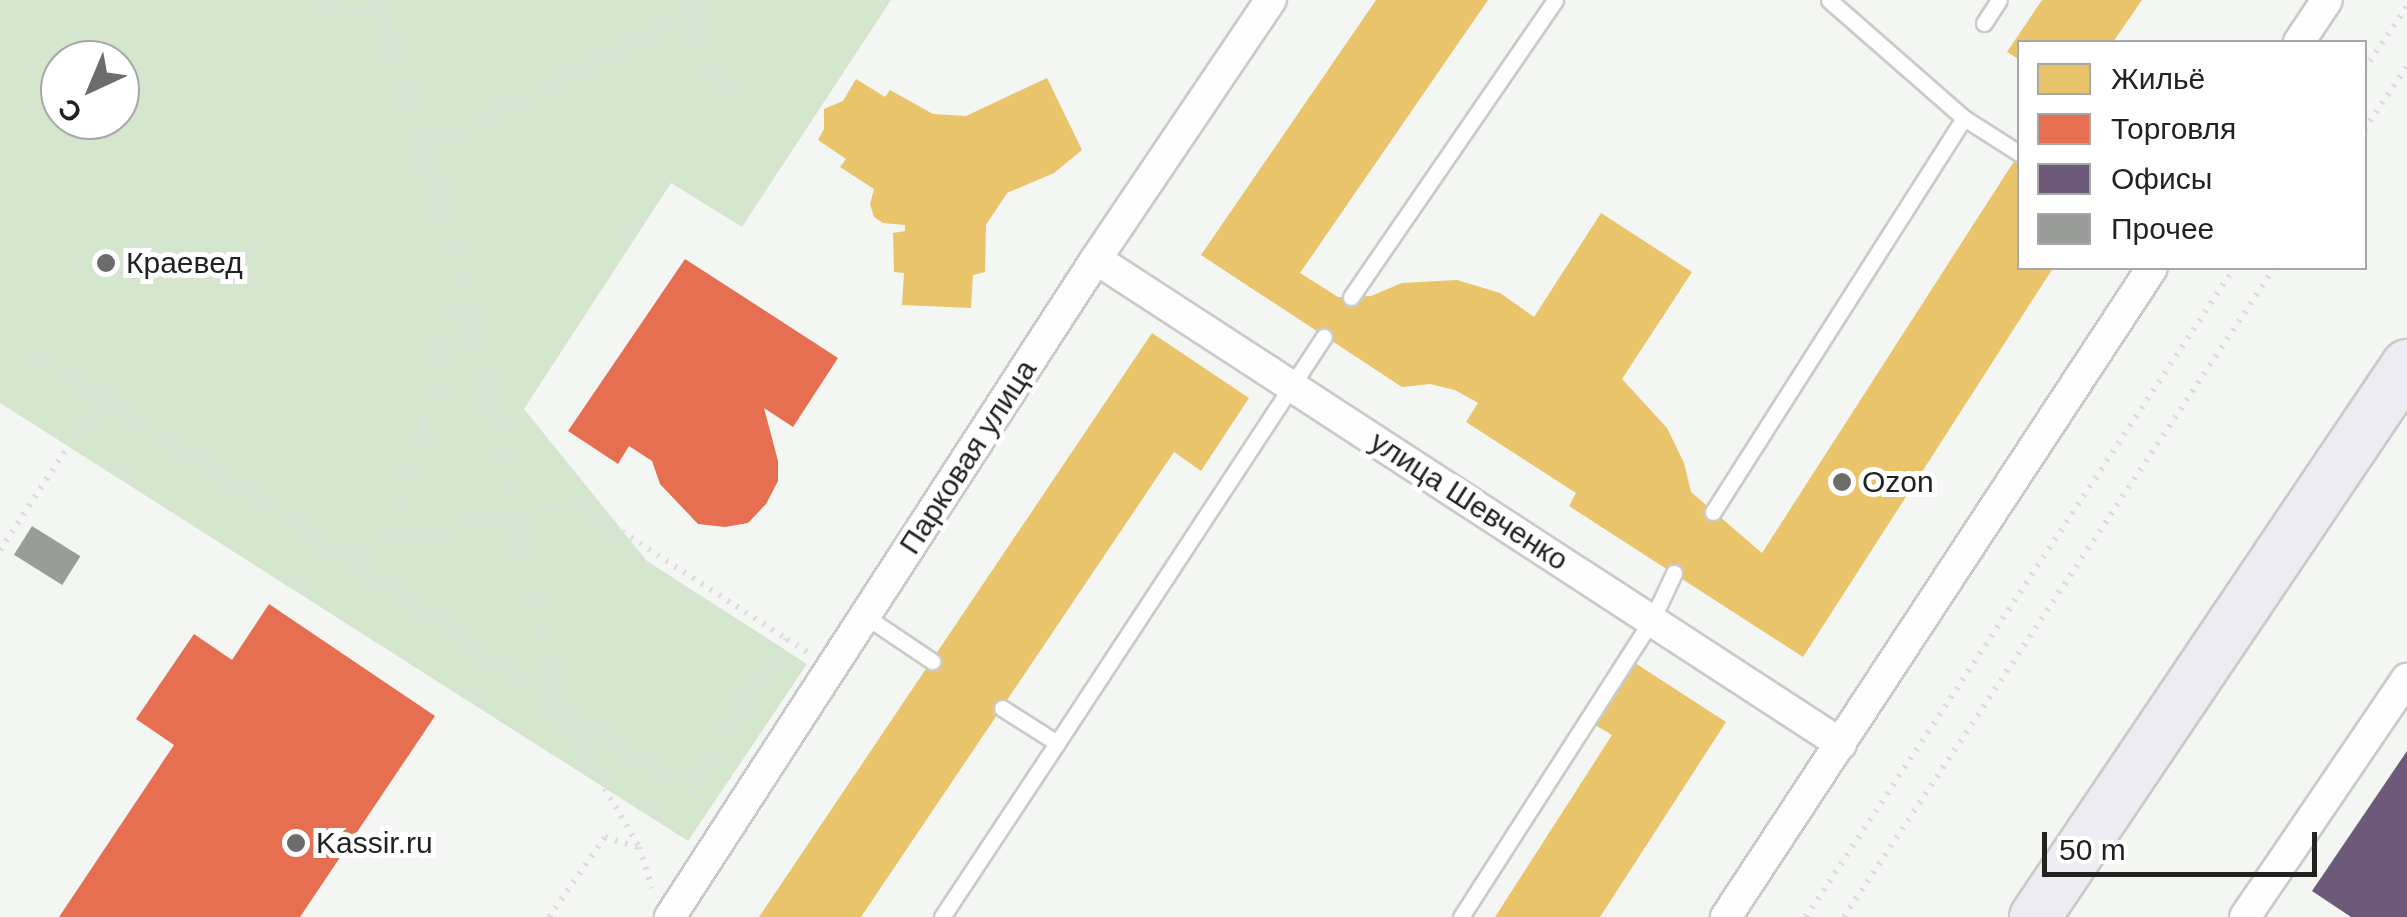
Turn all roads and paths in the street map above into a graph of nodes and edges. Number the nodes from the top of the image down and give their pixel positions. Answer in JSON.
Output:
{"nodes":[{"id":1,"x":312,"y":0,"type":"edge"},
{"id":2,"x":379,"y":0,"type":"edge"},
{"id":3,"x":678,"y":0,"type":"edge"},
{"id":4,"x":710,"y":0,"type":"edge"},
{"id":5,"x":1270,"y":0,"type":"edge"},
{"id":6,"x":1556,"y":0,"type":"edge"},
{"id":7,"x":1829,"y":0,"type":"edge"},
{"id":8,"x":2000,"y":0,"type":"edge"},
{"id":9,"x":2327,"y":0,"type":"edge"},
{"id":10,"x":2407,"y":6,"type":"edge"},
{"id":11,"x":684,"y":15,"type":"junction"},
{"id":12,"x":386,"y":19,"type":"junction"},
{"id":13,"x":1984,"y":23,"type":"dead end"},
{"id":14,"x":2300,"y":40,"type":"edge"},
{"id":15,"x":2367,"y":66,"type":"edge"},
{"id":16,"x":2407,"y":66,"type":"edge"},
{"id":17,"x":738,"y":111,"type":"dead end"},
{"id":18,"x":1964,"y":118,"type":"junction"},
{"id":19,"x":2367,"y":126,"type":"edge"},
{"id":20,"x":426,"y":152,"type":"junction"},
{"id":21,"x":2017,"y":152,"type":"edge"},
{"id":22,"x":1096,"y":259,"type":"junction"},
{"id":23,"x":2151,"y":270,"type":"edge"},
{"id":24,"x":2233,"y":270,"type":"edge"},
{"id":25,"x":2273,"y":270,"type":"edge"},
{"id":26,"x":464,"y":275,"type":"junction"},
{"id":27,"x":1351,"y":296,"type":"dead end"},
{"id":28,"x":1324,"y":337,"type":"dead end"},
{"id":29,"x":30,"y":354,"type":"dead end"},
{"id":30,"x":2407,"y":365,"type":"edge"},
{"id":31,"x":1292,"y":386,"type":"junction"},
{"id":32,"x":100,"y":398,"type":"junction"},
{"id":33,"x":1713,"y":512,"type":"dead end"},
{"id":34,"x":513,"y":516,"type":"junction"},
{"id":35,"x":391,"y":540,"type":"junction"},
{"id":36,"x":0,"y":550,"type":"edge"},
{"id":37,"x":339,"y":552,"type":"junction"},
{"id":38,"x":1674,"y":573,"type":"dead end"},
{"id":39,"x":865,"y":616,"type":"junction"},
{"id":40,"x":1652,"y":620,"type":"junction"},
{"id":41,"x":932,"y":661,"type":"dead end"},
{"id":42,"x":2407,"y":679,"type":"edge"},
{"id":43,"x":557,"y":707,"type":"junction"},
{"id":44,"x":1002,"y":708,"type":"dead end"},
{"id":45,"x":1057,"y":743,"type":"junction"},
{"id":46,"x":1841,"y":744,"type":"junction"},
{"id":47,"x":688,"y":790,"type":"junction"},
{"id":48,"x":733,"y":820,"type":"junction"},
{"id":49,"x":639,"y":847,"type":"junction"},
{"id":50,"x":662,"y":906,"type":"edge"},
{"id":51,"x":549,"y":917,"type":"edge"},
{"id":52,"x":942,"y":917,"type":"edge"},
{"id":53,"x":1461,"y":917,"type":"edge"},
{"id":54,"x":1726,"y":917,"type":"edge"},
{"id":55,"x":1806,"y":917,"type":"edge"},
{"id":56,"x":1844,"y":917,"type":"edge"},
{"id":57,"x":2035,"y":917,"type":"edge"},
{"id":58,"x":2245,"y":917,"type":"edge"}],
"edges":[{"from":1,"to":12,"type":"path"},
{"from":2,"to":12,"type":"path"},
{"from":3,"to":11,"type":"path"},
{"from":4,"to":11,"type":"path"},
{"from":5,"to":22,"type":"street","name":"Парковая улица"},
{"from":6,"to":27,"type":"lane"},
{"from":7,"to":18,"type":"lane"},
{"from":8,"to":13,"type":"lane"},
{"from":9,"to":14,"type":"street"},
{"from":10,"to":15,"type":"path"},
{"from":11,"to":17,"type":"path"},
{"from":11,"to":20,"type":"path"},
{"from":12,"to":20,"type":"path"},
{"from":16,"to":19,"type":"path"},
{"from":18,"to":21,"type":"lane"},
{"from":18,"to":33,"type":"lane"},
{"from":20,"to":26,"type":"path"},
{"from":22,"to":31,"type":"street","name":"улица Шевченко"},
{"from":22,"to":39,"type":"street","name":"Парковая улица"},
{"from":23,"to":46,"type":"street"},
{"from":24,"to":55,"type":"path"},
{"from":25,"to":56,"type":"path"},
{"from":26,"to":34,"type":"path"},
{"from":26,"to":35,"type":"path"},
{"from":28,"to":31,"type":"lane"},
{"from":29,"to":32,"type":"path"},
{"from":30,"to":57,"type":"main road"},
{"from":31,"to":40,"type":"street","name":"улица Шевченко"},
{"from":31,"to":45,"type":"lane"},
{"from":32,"to":36,"type":"path"},
{"from":32,"to":37,"type":"path"},
{"from":34,"to":35,"type":"path"},
{"from":34,"to":43,"type":"path"},
{"from":34,"to":47,"type":"path"},
{"from":35,"to":37,"type":"path"},
{"from":37,"to":43,"type":"path"},
{"from":38,"to":40,"type":"lane"},
{"from":39,"to":41,"type":"lane"},
{"from":39,"to":48,"type":"street","name":"Парковая улица"},
{"from":40,"to":46,"type":"street","name":"улица Шевченко"},
{"from":40,"to":53,"type":"lane"},
{"from":42,"to":58,"type":"street"},
{"from":43,"to":47,"type":"path"},
{"from":43,"to":49,"type":"path"},
{"from":44,"to":45,"type":"lane"},
{"from":45,"to":52,"type":"lane"},
{"from":46,"to":54,"type":"street"},
{"from":47,"to":48,"type":"path"},
{"from":48,"to":50,"type":"street","name":"Парковая улица"},
{"from":49,"to":50,"type":"path"},
{"from":49,"to":51,"type":"path"}]}
